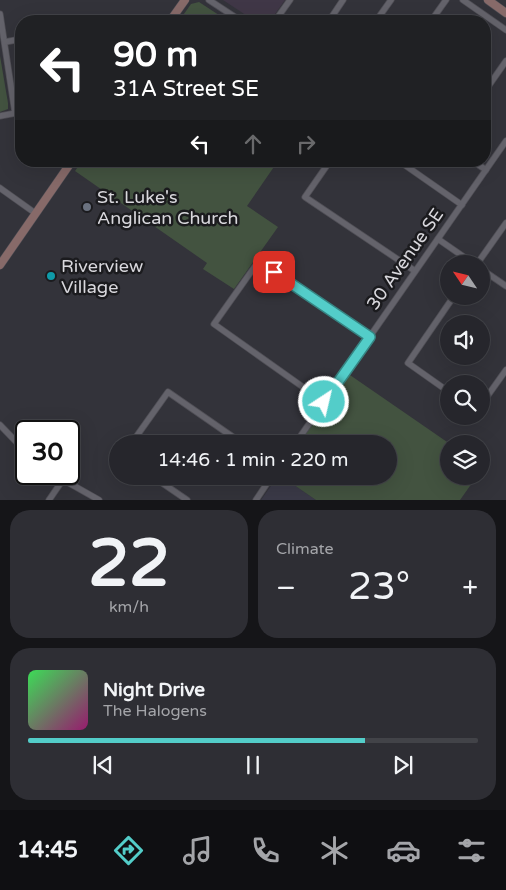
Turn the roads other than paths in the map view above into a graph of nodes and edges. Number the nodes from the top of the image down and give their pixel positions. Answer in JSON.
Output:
{"nodes":[{"id":1,"x":185,"y":0,"type":"edge"},
{"id":2,"x":209,"y":0,"type":"edge"},
{"id":3,"x":290,"y":0,"type":"edge"},
{"id":4,"x":343,"y":0,"type":"edge"},
{"id":5,"x":390,"y":0,"type":"edge"},
{"id":6,"x":446,"y":0,"type":"edge"},
{"id":7,"x":463,"y":0,"type":"edge"},
{"id":8,"x":488,"y":0,"type":"edge"},
{"id":9,"x":506,"y":13,"type":"edge"},
{"id":10,"x":0,"y":14,"type":"edge"},
{"id":11,"x":174,"y":15,"type":"edge"},
{"id":12,"x":232,"y":15,"type":"edge"},
{"id":13,"x":279,"y":15,"type":"edge"},
{"id":14,"x":333,"y":15,"type":"edge"},
{"id":15,"x":380,"y":15,"type":"edge"},
{"id":16,"x":435,"y":15,"type":"edge"},
{"id":17,"x":484,"y":15,"type":"edge"},
{"id":18,"x":491,"y":20,"type":"edge"},
{"id":19,"x":506,"y":30,"type":"edge"},
{"id":20,"x":15,"y":40,"type":"edge"},
{"id":21,"x":5,"y":42,"type":"junction"},
{"id":22,"x":506,"y":61,"type":"edge"},
{"id":23,"x":491,"y":82,"type":"edge"},
{"id":24,"x":15,"y":96,"type":"edge"},
{"id":25,"x":15,"y":113,"type":"edge"},
{"id":26,"x":0,"y":116,"type":"edge"},
{"id":27,"x":506,"y":141,"type":"edge"},
{"id":28,"x":491,"y":163,"type":"edge"},
{"id":29,"x":68,"y":167,"type":"edge"},
{"id":30,"x":326,"y":167,"type":"edge"},
{"id":31,"x":408,"y":167,"type":"edge"},
{"id":32,"x":482,"y":167,"type":"edge"},
{"id":33,"x":488,"y":167,"type":"edge"},
{"id":34,"x":486,"y":170,"type":"junction"},
{"id":35,"x":0,"y":188,"type":"edge"},
{"id":36,"x":462,"y":205,"type":"junction"},
{"id":37,"x":35,"y":214,"type":"junction"},
{"id":38,"x":506,"y":222,"type":"edge"},
{"id":39,"x":438,"y":239,"type":"junction"},
{"id":40,"x":462,"y":255,"type":"edge"},
{"id":41,"x":482,"y":255,"type":"edge"},
{"id":42,"x":0,"y":265,"type":"edge"},
{"id":43,"x":415,"y":272,"type":"junction"},
{"id":44,"x":490,"y":274,"type":"edge"},
{"id":45,"x":506,"y":286,"type":"edge"},
{"id":46,"x":448,"y":305,"type":"edge"},
{"id":47,"x":370,"y":337,"type":"junction"},
{"id":48,"x":506,"y":370,"type":"edge"},
{"id":49,"x":440,"y":387,"type":"edge"},
{"id":50,"x":490,"y":392,"type":"edge"},
{"id":51,"x":324,"y":402,"type":"junction"},
{"id":52,"x":0,"y":425,"type":"edge"},
{"id":53,"x":137,"y":435,"type":"edge"},
{"id":54,"x":229,"y":435,"type":"edge"},
{"id":55,"x":301,"y":435,"type":"edge"},
{"id":56,"x":15,"y":441,"type":"edge"},
{"id":57,"x":59,"y":485,"type":"edge"},
{"id":58,"x":70,"y":485,"type":"edge"},
{"id":59,"x":165,"y":485,"type":"edge"},
{"id":60,"x":266,"y":485,"type":"edge"},
{"id":61,"x":49,"y":500,"type":"edge"},
{"id":62,"x":99,"y":500,"type":"edge"},
{"id":63,"x":186,"y":500,"type":"edge"},
{"id":64,"x":256,"y":500,"type":"edge"}],
"edges":[{"from":1,"to":11,"type":"street"},
{"from":2,"to":12,"type":"street"},
{"from":3,"to":13,"type":"street"},
{"from":4,"to":14,"type":"street"},
{"from":5,"to":15,"type":"street"},
{"from":6,"to":16,"type":"street"},
{"from":7,"to":17,"type":"street"},
{"from":8,"to":9,"type":"street"},
{"from":10,"to":21,"type":"street"},
{"from":18,"to":19,"type":"street"},
{"from":20,"to":21,"type":"street"},
{"from":21,"to":24,"type":"street"},
{"from":22,"to":23,"type":"street"},
{"from":25,"to":26,"type":"street"},
{"from":27,"to":28,"type":"street","name":"30 Avenue SE"},
{"from":29,"to":37,"type":"street"},
{"from":30,"to":43,"type":"street"},
{"from":31,"to":36,"type":"street"},
{"from":32,"to":34,"type":"street"},
{"from":33,"to":34,"type":"street","name":"30 Avenue SE"},
{"from":34,"to":36,"type":"street","name":"30 Avenue SE"},
{"from":35,"to":37,"type":"street"},
{"from":36,"to":39,"type":"street","name":"30 Avenue SE"},
{"from":37,"to":42,"type":"street"},
{"from":38,"to":41,"type":"street"},
{"from":39,"to":40,"type":"street"},
{"from":39,"to":43,"type":"street","name":"30 Avenue SE"},
{"from":43,"to":47,"type":"street","name":"30 Avenue SE"},
{"from":44,"to":45,"type":"street"},
{"from":46,"to":49,"type":"street"},
{"from":47,"to":51,"type":"street","name":"30 Avenue SE"},
{"from":47,"to":51,"type":"street"},
{"from":48,"to":50,"type":"street"},
{"from":51,"to":55,"type":"street","name":"30 Avenue SE"},
{"from":52,"to":56,"type":"street"},
{"from":53,"to":54,"type":"street"},
{"from":57,"to":61,"type":"street"},
{"from":58,"to":62,"type":"street"},
{"from":59,"to":63,"type":"street"},
{"from":60,"to":64,"type":"street"}]}
